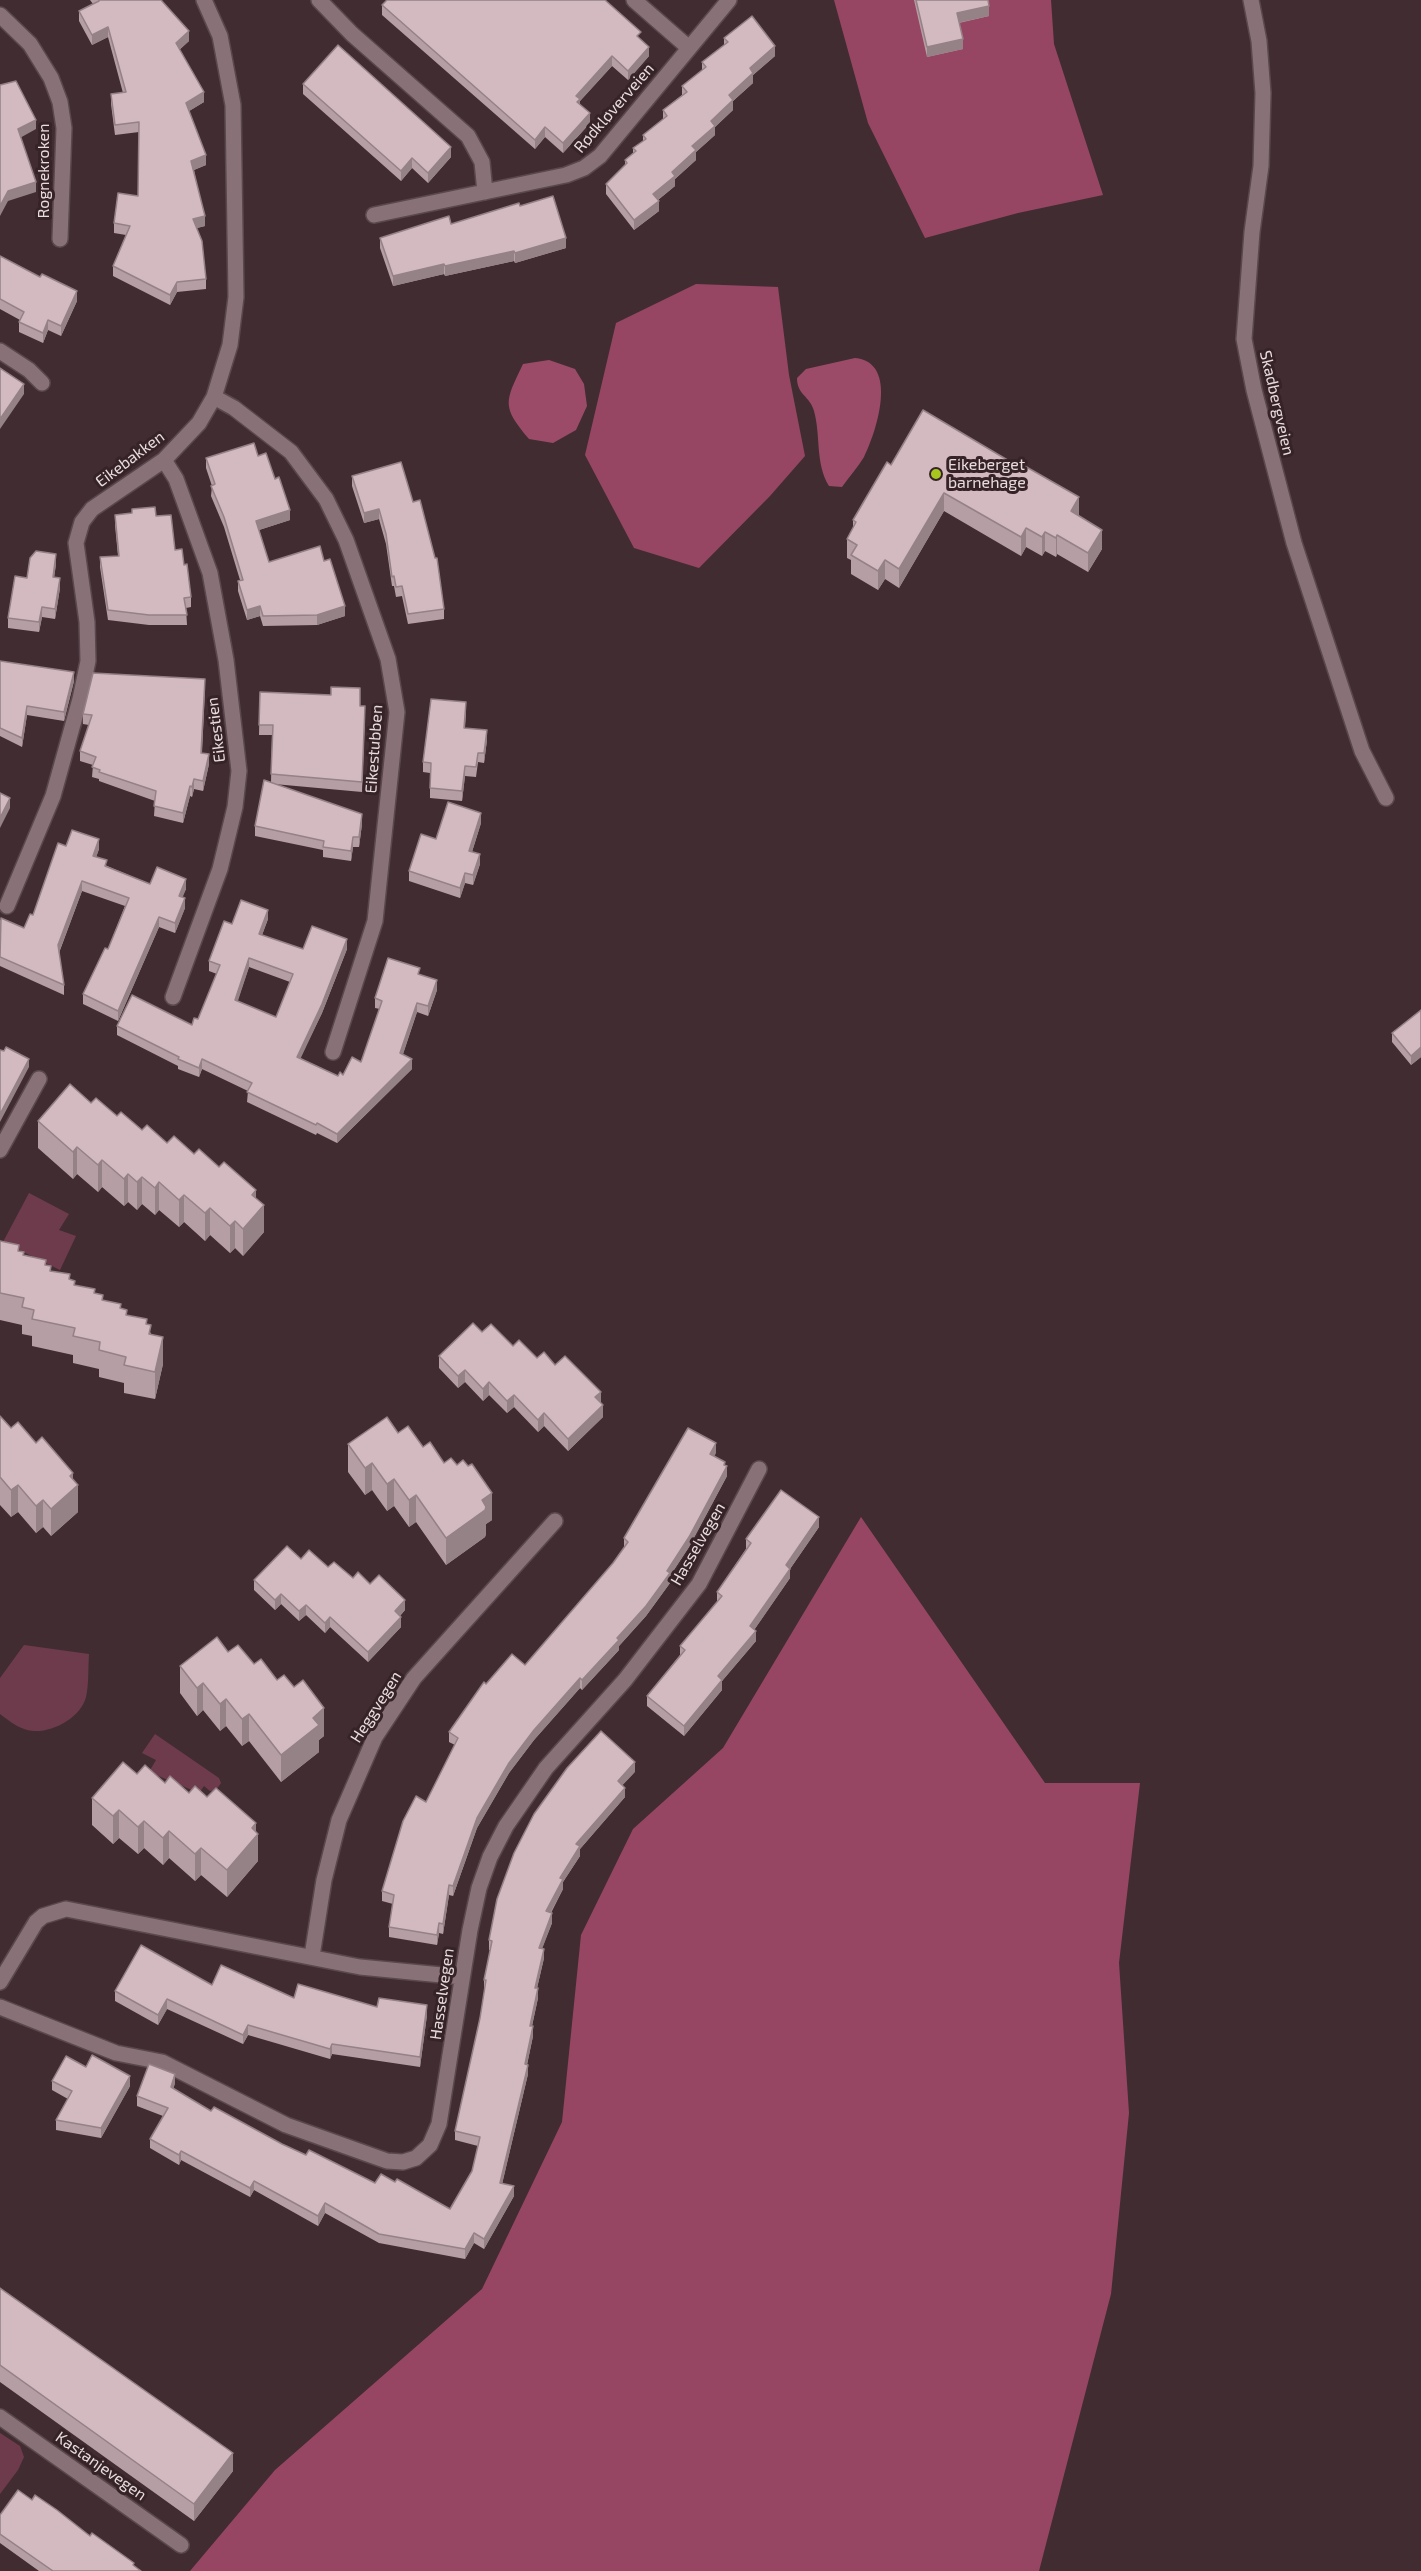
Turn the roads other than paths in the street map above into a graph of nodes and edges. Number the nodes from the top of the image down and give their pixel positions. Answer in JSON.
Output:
{"nodes":[{"id":1,"x":204,"y":0,"type":"edge"},
{"id":2,"x":320,"y":0,"type":"edge"},
{"id":3,"x":634,"y":0,"type":"edge"},
{"id":4,"x":729,"y":0,"type":"edge"},
{"id":5,"x":1251,"y":0,"type":"edge"},
{"id":6,"x":0,"y":15,"type":"edge"},
{"id":7,"x":689,"y":48,"type":"junction"},
{"id":8,"x":485,"y":192,"type":"junction"},
{"id":9,"x":374,"y":215,"type":"dead end"},
{"id":10,"x":60,"y":239,"type":"dead end"},
{"id":11,"x":0,"y":351,"type":"edge"},
{"id":12,"x":42,"y":383,"type":"dead end"},
{"id":13,"x":214,"y":396,"type":"junction"},
{"id":14,"x":164,"y":460,"type":"junction"},
{"id":15,"x":1386,"y":798,"type":"dead end"},
{"id":16,"x":7,"y":906,"type":"dead end"},
{"id":17,"x":173,"y":997,"type":"dead end"},
{"id":18,"x":333,"y":1052,"type":"dead end"},
{"id":19,"x":39,"y":1080,"type":"dead end"},
{"id":20,"x":0,"y":1150,"type":"edge"},
{"id":21,"x":759,"y":1468,"type":"dead end"},
{"id":22,"x":555,"y":1521,"type":"dead end"},
{"id":23,"x":312,"y":1956,"type":"junction"},
{"id":24,"x":462,"y":1977,"type":"junction"},
{"id":25,"x":0,"y":1982,"type":"edge"},
{"id":26,"x":0,"y":2007,"type":"edge"},
{"id":27,"x":0,"y":2417,"type":"edge"},
{"id":28,"x":181,"y":2545,"type":"dead end"}],
"edges":[{"from":1,"to":13,"type":"street","name":"Eikebakken"},
{"from":2,"to":8,"type":"street"},
{"from":3,"to":7,"type":"street"},
{"from":4,"to":7,"type":"street","name":"Rødkløverveien"},
{"from":5,"to":15,"type":"street","name":"Skadbergveien"},
{"from":6,"to":10,"type":"street","name":"Rognekroken"},
{"from":7,"to":8,"type":"street","name":"Rødkløverveien"},
{"from":8,"to":9,"type":"street","name":"Rødkløverveien"},
{"from":11,"to":12,"type":"street"},
{"from":13,"to":14,"type":"street","name":"Eikebakken"},
{"from":13,"to":18,"type":"street","name":"Eikestubben"},
{"from":14,"to":16,"type":"street","name":"Eikebakken"},
{"from":14,"to":17,"type":"street","name":"Eikestien"},
{"from":19,"to":20,"type":"street"},
{"from":21,"to":24,"type":"street","name":"Hasselvegen"},
{"from":22,"to":23,"type":"street","name":"Heggvegen"},
{"from":23,"to":24,"type":"street"},
{"from":23,"to":25,"type":"street"},
{"from":24,"to":26,"type":"street","name":"Hasselvegen"},
{"from":27,"to":28,"type":"street","name":"Kastanjevegen"}]}
